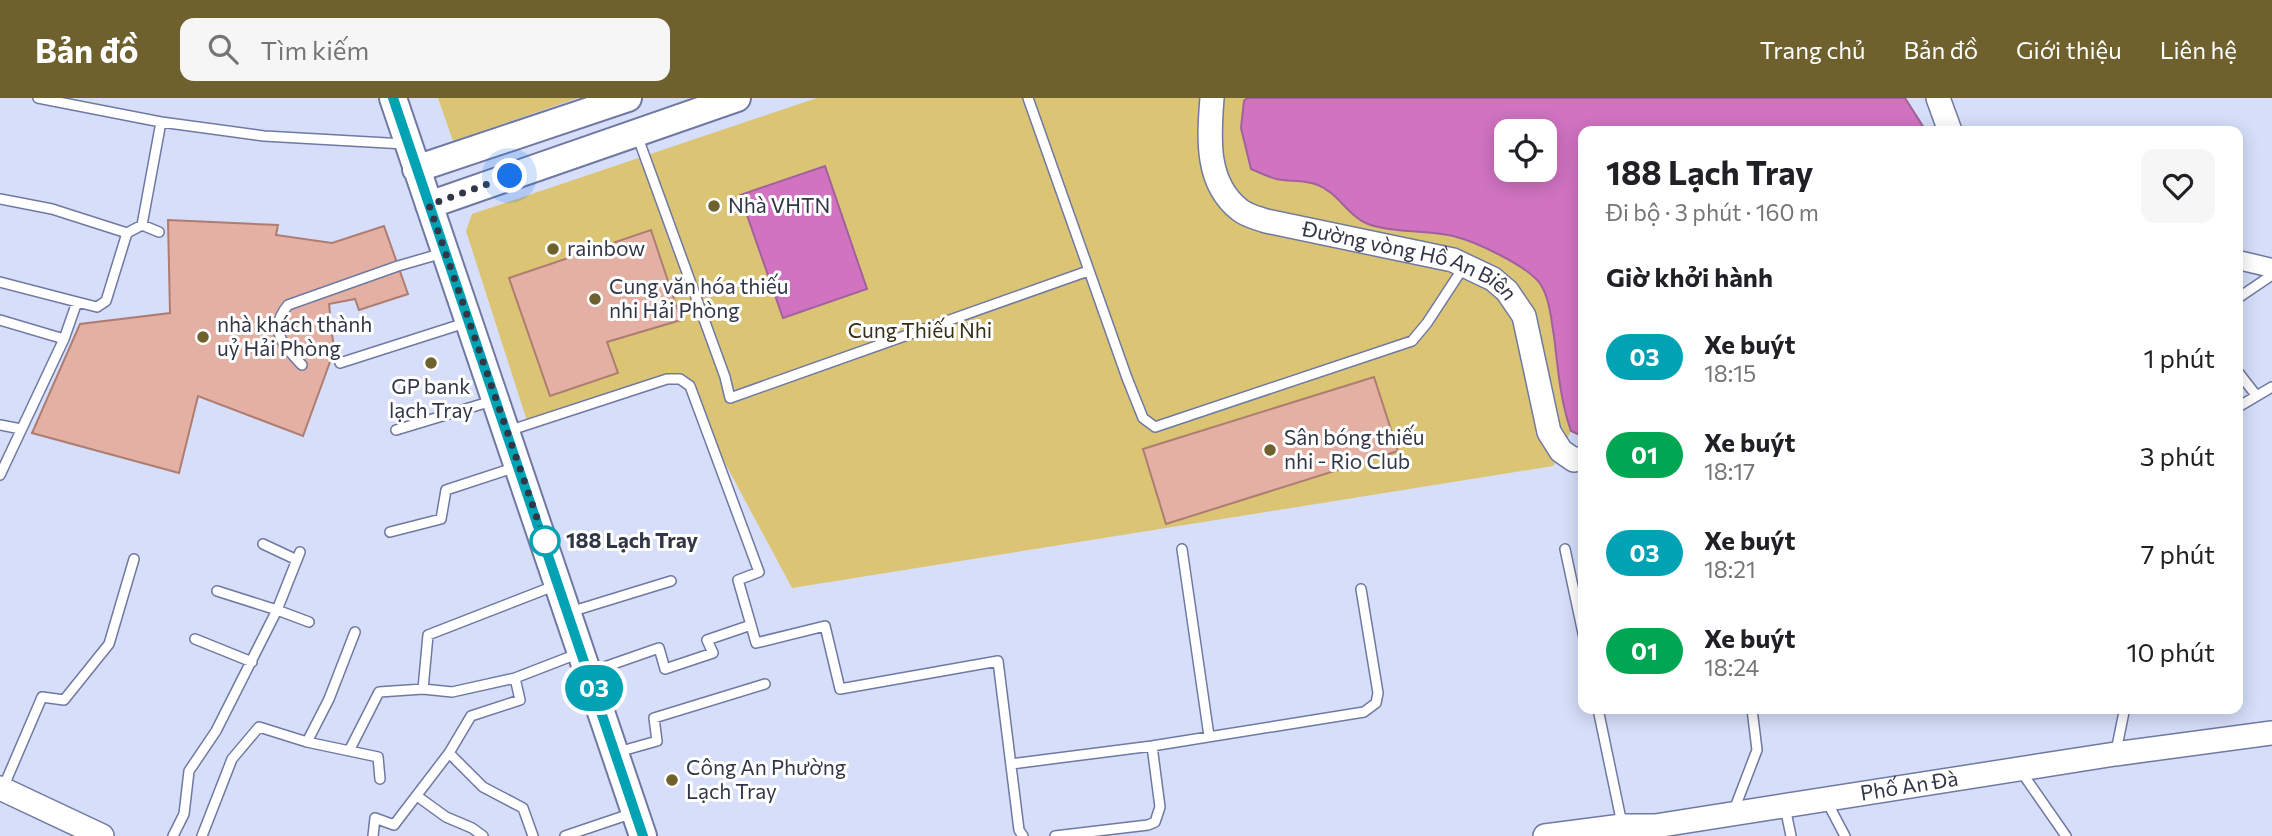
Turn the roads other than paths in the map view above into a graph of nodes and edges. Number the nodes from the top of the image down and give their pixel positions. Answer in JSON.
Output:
{"nodes":[{"id":1,"x":38,"y":98,"type":"edge"},
{"id":2,"x":393,"y":98,"type":"edge"},
{"id":3,"x":628,"y":98,"type":"edge"},
{"id":4,"x":737,"y":98,"type":"edge"},
{"id":5,"x":1028,"y":98,"type":"edge"},
{"id":6,"x":1212,"y":98,"type":"edge"},
{"id":7,"x":1938,"y":98,"type":"edge"},
{"id":8,"x":161,"y":122,"type":"junction"},
{"id":9,"x":1948,"y":126,"type":"edge"},
{"id":10,"x":636,"y":133,"type":"junction"},
{"id":11,"x":407,"y":144,"type":"junction"},
{"id":12,"x":416,"y":169,"type":"junction"},
{"id":13,"x":0,"y":199,"type":"edge"},
{"id":14,"x":429,"y":205,"type":"junction"},
{"id":15,"x":142,"y":225,"type":"junction"},
{"id":16,"x":159,"y":232,"type":"dead end"},
{"id":17,"x":127,"y":233,"type":"junction"},
{"id":18,"x":445,"y":253,"type":"junction"},
{"id":19,"x":2243,"y":261,"type":"edge"},
{"id":20,"x":1465,"y":265,"type":"junction"},
{"id":21,"x":2272,"y":268,"type":"edge"},
{"id":22,"x":1088,"y":271,"type":"junction"},
{"id":23,"x":2272,"y":275,"type":"edge"},
{"id":24,"x":0,"y":282,"type":"edge"},
{"id":25,"x":2243,"y":295,"type":"edge"},
{"id":26,"x":77,"y":302,"type":"junction"},
{"id":27,"x":0,"y":320,"type":"edge"},
{"id":28,"x":470,"y":321,"type":"junction"},
{"id":29,"x":64,"y":339,"type":"junction"},
{"id":30,"x":340,"y":363,"type":"dead end"},
{"id":31,"x":302,"y":365,"type":"dead end"},
{"id":32,"x":2243,"y":378,"type":"edge"},
{"id":33,"x":2272,"y":387,"type":"edge"},
{"id":34,"x":2256,"y":395,"type":"junction"},
{"id":35,"x":497,"y":400,"type":"junction"},
{"id":36,"x":2243,"y":404,"type":"edge"},
{"id":37,"x":0,"y":425,"type":"edge"},
{"id":38,"x":21,"y":429,"type":"junction"},
{"id":39,"x":396,"y":430,"type":"dead end"},
{"id":40,"x":508,"y":431,"type":"junction"},
{"id":41,"x":1578,"y":459,"type":"edge"},
{"id":42,"x":518,"y":467,"type":"junction"},
{"id":43,"x":0,"y":475,"type":"edge"},
{"id":44,"x":390,"y":532,"type":"dead end"},
{"id":45,"x":263,"y":544,"type":"dead end"},
{"id":46,"x":1182,"y":549,"type":"dead end"},
{"id":47,"x":1565,"y":549,"type":"dead end"},
{"id":48,"x":134,"y":559,"type":"dead end"},
{"id":49,"x":671,"y":581,"type":"dead end"},
{"id":50,"x":559,"y":584,"type":"junction"},
{"id":51,"x":1361,"y":589,"type":"dead end"},
{"id":52,"x":217,"y":591,"type":"dead end"},
{"id":53,"x":277,"y":610,"type":"junction"},
{"id":54,"x":1578,"y":610,"type":"edge"},
{"id":55,"x":569,"y":613,"type":"junction"},
{"id":56,"x":309,"y":622,"type":"dead end"},
{"id":57,"x":751,"y":625,"type":"junction"},
{"id":58,"x":355,"y":632,"type":"dead end"},
{"id":59,"x":195,"y":639,"type":"dead end"},
{"id":60,"x":252,"y":662,"type":"junction"},
{"id":61,"x":586,"y":662,"type":"junction"},
{"id":62,"x":515,"y":678,"type":"junction"},
{"id":63,"x":765,"y":684,"type":"dead end"},
{"id":64,"x":423,"y":689,"type":"junction"},
{"id":65,"x":1599,"y":714,"type":"edge"},
{"id":66,"x":1753,"y":714,"type":"edge"},
{"id":67,"x":2124,"y":714,"type":"edge"},
{"id":68,"x":2272,"y":733,"type":"edge"},
{"id":69,"x":1209,"y":736,"type":"junction"},
{"id":70,"x":307,"y":741,"type":"junction"},
{"id":71,"x":1152,"y":746,"type":"junction"},
{"id":72,"x":349,"y":751,"type":"junction"},
{"id":73,"x":449,"y":753,"type":"junction"},
{"id":74,"x":616,"y":753,"type":"junction"},
{"id":75,"x":2115,"y":754,"type":"junction"},
{"id":76,"x":1011,"y":764,"type":"junction"},
{"id":77,"x":2019,"y":768,"type":"junction"},
{"id":78,"x":380,"y":779,"type":"dead end"},
{"id":79,"x":1,"y":789,"type":"edge"},
{"id":80,"x":417,"y":796,"type":"junction"},
{"id":81,"x":1825,"y":798,"type":"junction"},
{"id":82,"x":1785,"y":805,"type":"junction"},
{"id":83,"x":1733,"y":812,"type":"junction"},
{"id":84,"x":640,"y":824,"type":"edge"},
{"id":85,"x":1615,"y":830,"type":"edge"},
{"id":86,"x":1659,"y":831,"type":"edge"},
{"id":87,"x":1089,"y":834,"type":"edge"},
{"id":88,"x":102,"y":836,"type":"edge"},
{"id":89,"x":173,"y":836,"type":"edge"},
{"id":90,"x":202,"y":836,"type":"edge"},
{"id":91,"x":373,"y":836,"type":"edge"},
{"id":92,"x":483,"y":836,"type":"edge"},
{"id":93,"x":533,"y":836,"type":"edge"},
{"id":94,"x":565,"y":836,"type":"edge"},
{"id":95,"x":1023,"y":836,"type":"edge"},
{"id":96,"x":1055,"y":836,"type":"edge"},
{"id":97,"x":1545,"y":836,"type":"edge"},
{"id":98,"x":1791,"y":836,"type":"edge"},
{"id":99,"x":1845,"y":836,"type":"edge"},
{"id":100,"x":2066,"y":836,"type":"edge"}],
"edges":[{"from":1,"to":8,"type":"lane"},
{"from":2,"to":11,"type":"main road"},
{"from":3,"to":12,"type":"main road"},
{"from":4,"to":10,"type":"main road"},
{"from":5,"to":22,"type":"lane"},
{"from":6,"to":20,"type":"street","name":"Đường vòng Hồ An Biên"},
{"from":7,"to":9,"type":"street"},
{"from":8,"to":11,"type":"lane"},
{"from":8,"to":15,"type":"lane"},
{"from":10,"to":14,"type":"main road"},
{"from":10,"to":22,"type":"lane"},
{"from":11,"to":12,"type":"main road"},
{"from":12,"to":14,"type":"main road"},
{"from":13,"to":17,"type":"lane"},
{"from":14,"to":18,"type":"main road"},
{"from":15,"to":16,"type":"lane"},
{"from":15,"to":17,"type":"lane"},
{"from":17,"to":26,"type":"lane"},
{"from":18,"to":28,"type":"main road"},
{"from":18,"to":31,"type":"lane"},
{"from":19,"to":21,"type":"street"},
{"from":20,"to":22,"type":"lane"},
{"from":20,"to":41,"type":"street","name":"Đường vòng Hồ An Biên"},
{"from":23,"to":25,"type":"lane"},
{"from":24,"to":26,"type":"lane"},
{"from":26,"to":29,"type":"lane"},
{"from":27,"to":29,"type":"lane"},
{"from":28,"to":30,"type":"lane"},
{"from":28,"to":35,"type":"main road"},
{"from":29,"to":38,"type":"lane"},
{"from":32,"to":34,"type":"lane"},
{"from":33,"to":34,"type":"lane"},
{"from":34,"to":36,"type":"lane"},
{"from":35,"to":39,"type":"lane"},
{"from":35,"to":40,"type":"main road"},
{"from":37,"to":38,"type":"lane"},
{"from":38,"to":43,"type":"lane"},
{"from":40,"to":42,"type":"main road"},
{"from":40,"to":57,"type":"lane"},
{"from":42,"to":44,"type":"lane"},
{"from":42,"to":50,"type":"main road"},
{"from":45,"to":53,"type":"lane"},
{"from":46,"to":69,"type":"lane"},
{"from":47,"to":54,"type":"lane"},
{"from":48,"to":79,"type":"lane"},
{"from":49,"to":55,"type":"lane"},
{"from":50,"to":55,"type":"main road"},
{"from":50,"to":64,"type":"lane"},
{"from":51,"to":69,"type":"lane"},
{"from":52,"to":53,"type":"lane"},
{"from":53,"to":56,"type":"lane"},
{"from":53,"to":60,"type":"lane"},
{"from":55,"to":61,"type":"main road"},
{"from":57,"to":61,"type":"lane"},
{"from":57,"to":76,"type":"lane"},
{"from":58,"to":70,"type":"lane"},
{"from":59,"to":60,"type":"lane"},
{"from":60,"to":89,"type":"lane"},
{"from":61,"to":62,"type":"lane"},
{"from":61,"to":74,"type":"main road"},
{"from":62,"to":64,"type":"lane"},
{"from":62,"to":73,"type":"lane"},
{"from":63,"to":74,"type":"lane"},
{"from":64,"to":72,"type":"lane"},
{"from":65,"to":85,"type":"lane"},
{"from":66,"to":83,"type":"lane"},
{"from":67,"to":75,"type":"lane"},
{"from":68,"to":75,"type":"street","name":"Phố An Đà"},
{"from":69,"to":71,"type":"lane"},
{"from":70,"to":72,"type":"lane"},
{"from":70,"to":90,"type":"lane"},
{"from":71,"to":76,"type":"lane"},
{"from":71,"to":87,"type":"lane"},
{"from":72,"to":78,"type":"lane"},
{"from":73,"to":80,"type":"lane"},
{"from":73,"to":93,"type":"lane"},
{"from":74,"to":84,"type":"main road"},
{"from":75,"to":77,"type":"street","name":"Phố An Đà"},
{"from":76,"to":95,"type":"lane"},
{"from":77,"to":81,"type":"street","name":"Phố An Đà"},
{"from":77,"to":100,"type":"lane"},
{"from":79,"to":88,"type":"street"},
{"from":80,"to":91,"type":"lane"},
{"from":80,"to":92,"type":"lane"},
{"from":81,"to":82,"type":"street","name":"Phố An Đà"},
{"from":81,"to":99,"type":"lane"},
{"from":82,"to":83,"type":"street","name":"Phố An Đà"},
{"from":82,"to":98,"type":"lane"},
{"from":83,"to":86,"type":"street","name":"Phố An Đà"},
{"from":84,"to":94,"type":"lane"},
{"from":85,"to":86,"type":"street","name":"Phố An Đà"},
{"from":85,"to":97,"type":"street","name":"Phố An Đà"},
{"from":87,"to":96,"type":"lane"}]}
